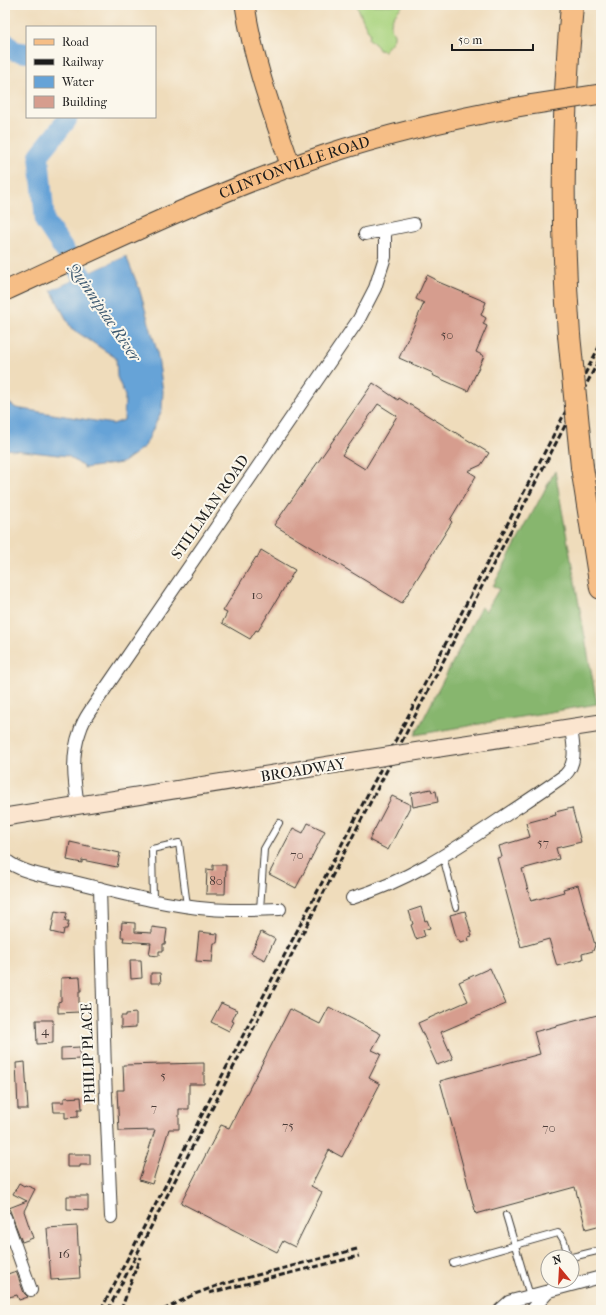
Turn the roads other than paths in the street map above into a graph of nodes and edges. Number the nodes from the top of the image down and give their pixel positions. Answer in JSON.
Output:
{"nodes":[{"id":1,"x":245,"y":5,"type":"edge"},
{"id":2,"x":557,"y":5,"type":"edge"},
{"id":3,"x":572,"y":5,"type":"edge"},
{"id":4,"x":601,"y":94,"type":"edge"},
{"id":5,"x":565,"y":98,"type":"junction"},
{"id":6,"x":291,"y":167,"type":"junction"},
{"id":7,"x":414,"y":224,"type":"dead end"},
{"id":8,"x":385,"y":230,"type":"junction"},
{"id":9,"x":365,"y":234,"type":"dead end"},
{"id":10,"x":5,"y":291,"type":"edge"},
{"id":11,"x":601,"y":588,"type":"edge"},
{"id":12,"x":601,"y":723,"type":"edge"},
{"id":13,"x":571,"y":728,"type":"junction"},
{"id":14,"x":78,"y":805,"type":"junction"},
{"id":15,"x":5,"y":817,"type":"edge"},
{"id":16,"x":279,"y":823,"type":"dead end"},
{"id":17,"x":443,"y":856,"type":"junction"},
{"id":18,"x":5,"y":859,"type":"edge"},
{"id":19,"x":100,"y":888,"type":"junction"},
{"id":20,"x":352,"y":898,"type":"dead end"},
{"id":21,"x":153,"y":900,"type":"junction"},
{"id":22,"x":187,"y":906,"type":"junction"},
{"id":23,"x":456,"y":907,"type":"dead end"},
{"id":24,"x":280,"y":909,"type":"dead end"},
{"id":25,"x":260,"y":910,"type":"junction"},
{"id":26,"x":506,"y":1215,"type":"dead end"},
{"id":27,"x":5,"y":1217,"type":"edge"},
{"id":28,"x":111,"y":1217,"type":"dead end"},
{"id":29,"x":515,"y":1244,"type":"junction"},
{"id":30,"x":566,"y":1249,"type":"edge"},
{"id":31,"x":601,"y":1250,"type":"edge"},
{"id":32,"x":580,"y":1256,"type":"edge"},
{"id":33,"x":453,"y":1263,"type":"dead end"},
{"id":34,"x":601,"y":1277,"type":"edge"},
{"id":35,"x":580,"y":1282,"type":"edge"},
{"id":36,"x":554,"y":1289,"type":"edge"},
{"id":37,"x":31,"y":1290,"type":"dead end"},
{"id":38,"x":550,"y":1290,"type":"junction"},
{"id":39,"x":530,"y":1296,"type":"junction"},
{"id":40,"x":500,"y":1310,"type":"edge"},
{"id":41,"x":532,"y":1310,"type":"edge"}],
"edges":[{"from":1,"to":6,"type":"main road"},
{"from":2,"to":5,"type":"highway"},
{"from":3,"to":5,"type":"highway"},
{"from":4,"to":6,"type":"main road","name":"CLINTONVILLE ROAD","bridge":true},
{"from":5,"to":11,"type":"highway","bridge":true},
{"from":6,"to":10,"type":"main road","name":"CLINTONVILLE ROAD"},
{"from":7,"to":8,"type":"street"},
{"from":8,"to":9,"type":"street"},
{"from":8,"to":14,"type":"street","name":"STILLMAN ROAD"},
{"from":12,"to":13,"type":"main road","name":"BROADWAY"},
{"from":13,"to":14,"type":"main road","name":"BROADWAY","bridge":true},
{"from":13,"to":17,"type":"street"},
{"from":14,"to":15,"type":"main road","name":"BROADWAY"},
{"from":16,"to":25,"type":"lane"},
{"from":17,"to":20,"type":"street"},
{"from":17,"to":23,"type":"lane"},
{"from":18,"to":19,"type":"street"},
{"from":19,"to":21,"type":"street"},
{"from":19,"to":28,"type":"street","name":"PHILIP PLACE"},
{"from":21,"to":22,"type":"street"},
{"from":21,"to":22,"type":"lane"},
{"from":22,"to":25,"type":"street"},
{"from":24,"to":25,"type":"street"},
{"from":26,"to":29,"type":"lane"},
{"from":27,"to":37,"type":"street"},
{"from":29,"to":30,"type":"lane"},
{"from":29,"to":33,"type":"lane"},
{"from":29,"to":39,"type":"lane"},
{"from":31,"to":32,"type":"lane"},
{"from":34,"to":35,"type":"street"},
{"from":36,"to":38,"type":"street"},
{"from":38,"to":39,"type":"street"},
{"from":38,"to":41,"type":"street"},
{"from":39,"to":40,"type":"street"}]}
